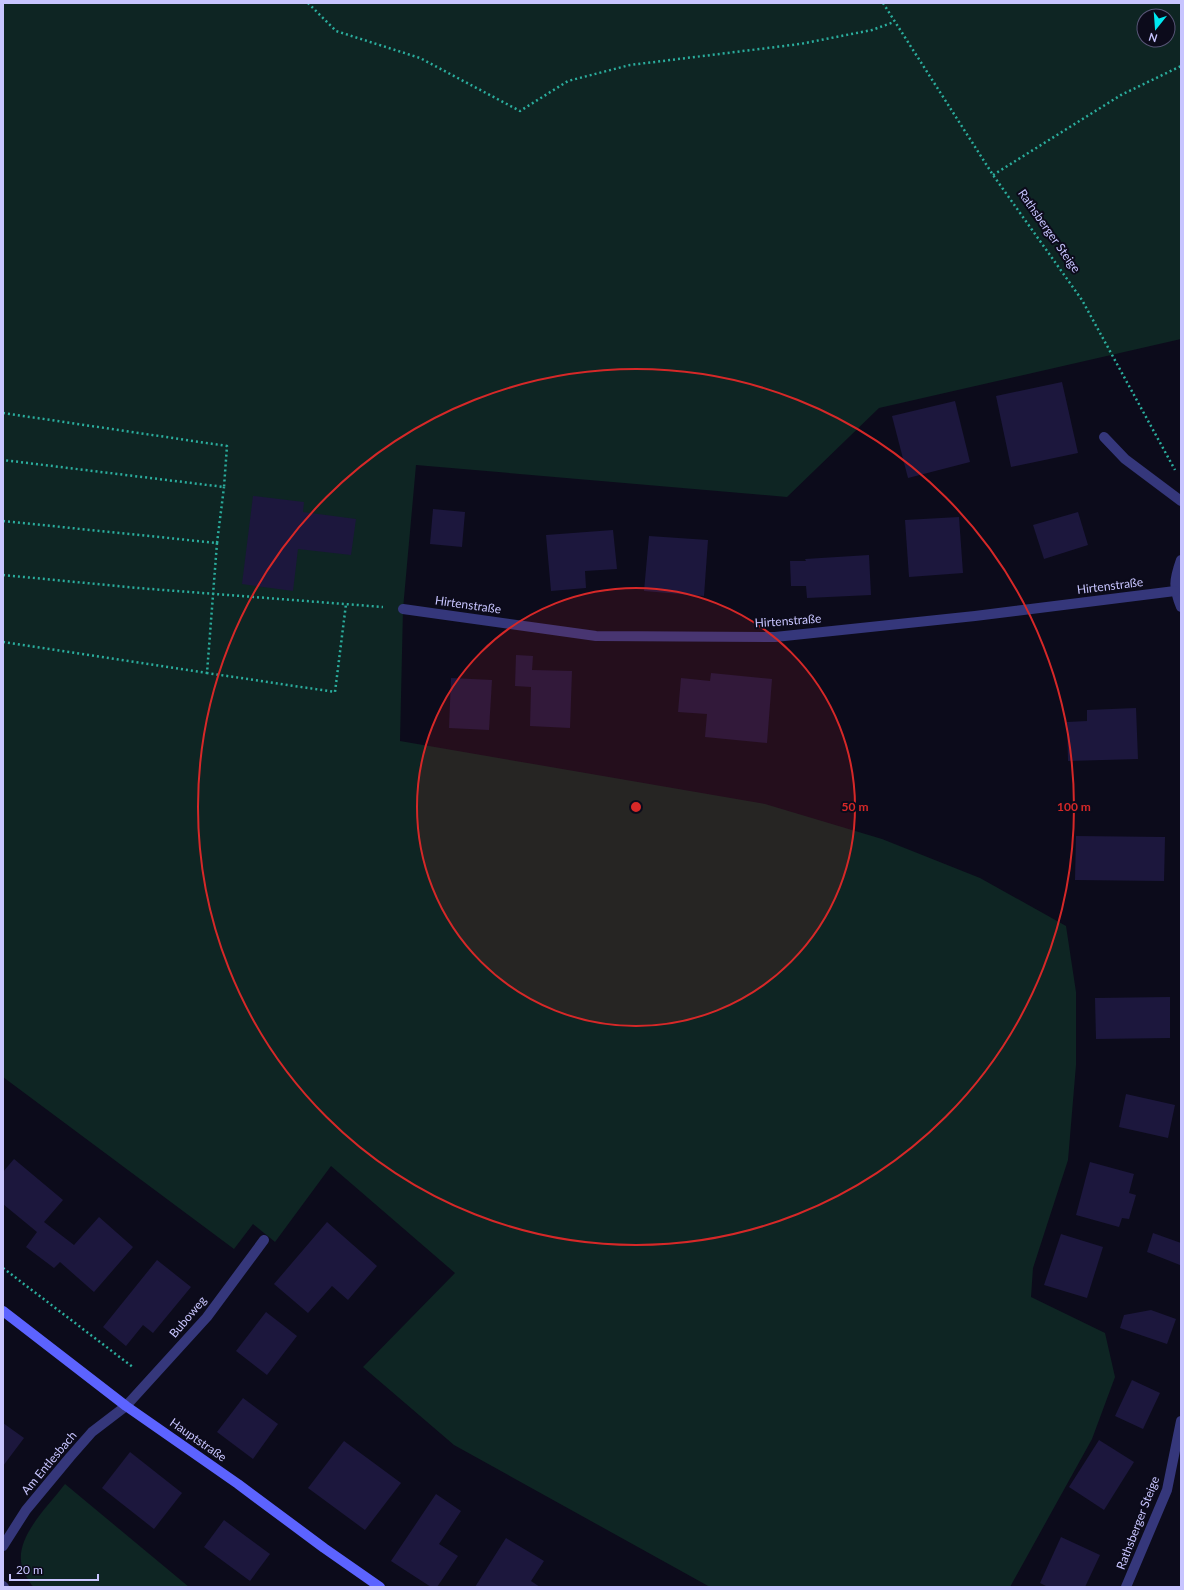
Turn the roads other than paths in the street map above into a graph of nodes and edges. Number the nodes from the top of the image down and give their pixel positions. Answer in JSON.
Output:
{"nodes":[{"id":1,"x":1104,"y":437,"type":"dead end"},
{"id":2,"x":1181,"y":501,"type":"edge"},
{"id":3,"x":1181,"y":560,"type":"edge"},
{"id":4,"x":1175,"y":591,"type":"junction"},
{"id":5,"x":1181,"y":607,"type":"edge"},
{"id":6,"x":403,"y":609,"type":"road end"},
{"id":7,"x":264,"y":1240,"type":"dead end"},
{"id":8,"x":3,"y":1311,"type":"edge"},
{"id":9,"x":126,"y":1406,"type":"junction"},
{"id":10,"x":1181,"y":1421,"type":"edge"},
{"id":11,"x":3,"y":1546,"type":"edge"},
{"id":12,"x":380,"y":1587,"type":"edge"},
{"id":13,"x":1126,"y":1587,"type":"edge"}],
"edges":[{"from":1,"to":2,"type":"street"},
{"from":3,"to":4,"type":"street"},
{"from":4,"to":5,"type":"street"},
{"from":4,"to":6,"type":"street","name":"Hirtenstraße"},
{"from":7,"to":9,"type":"street","name":"Buboweg"},
{"from":8,"to":9,"type":"street","name":"Hauptstraße"},
{"from":9,"to":11,"type":"street","name":"Am Entlesbach"},
{"from":9,"to":12,"type":"street","name":"Hauptstraße"},
{"from":10,"to":13,"type":"street","name":"Rathsberger Steige"}]}
